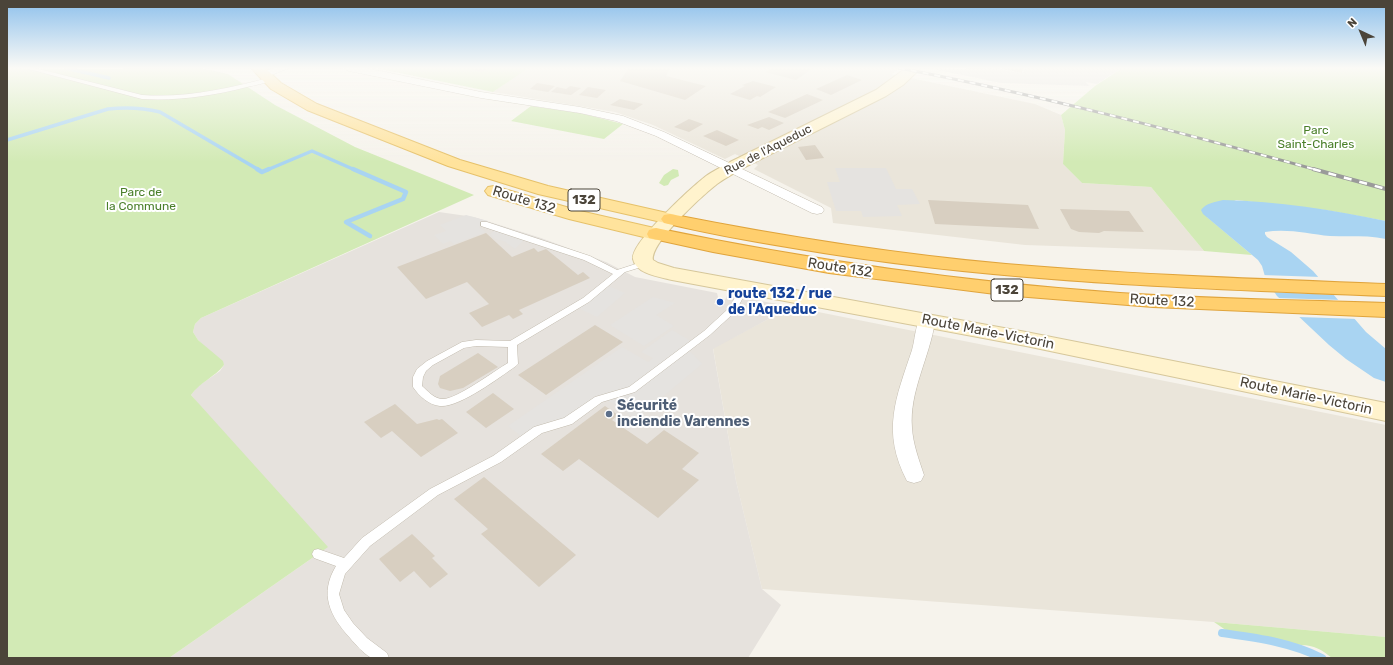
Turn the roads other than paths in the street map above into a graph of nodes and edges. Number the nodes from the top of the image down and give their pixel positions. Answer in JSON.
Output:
{"nodes":[{"id":1,"x":297,"y":99,"type":"edge"},
{"id":2,"x":511,"y":99,"type":"edge"},
{"id":3,"x":869,"y":99,"type":"edge"},
{"id":4,"x":319,"y":110,"type":"junction"},
{"id":5,"x":731,"y":168,"type":"junction"},
{"id":6,"x":817,"y":210,"type":"dead end"},
{"id":7,"x":670,"y":219,"type":"junction"},
{"id":8,"x":484,"y":224,"type":"dead end"},
{"id":9,"x":656,"y":234,"type":"junction"},
{"id":10,"x":645,"y":262,"type":"junction"},
{"id":11,"x":618,"y":273,"type":"junction"},
{"id":12,"x":745,"y":287,"type":"junction"},
{"id":13,"x":1386,"y":290,"type":"edge"},
{"id":14,"x":1386,"y":310,"type":"edge"},
{"id":15,"x":927,"y":321,"type":"junction"},
{"id":16,"x":512,"y":344,"type":"junction"},
{"id":17,"x":1386,"y":412,"type":"edge"},
{"id":18,"x":914,"y":475,"type":"dead end"},
{"id":19,"x":318,"y":554,"type":"dead end"},
{"id":20,"x":345,"y":564,"type":"junction"},
{"id":21,"x":382,"y":658,"type":"edge"}],
"edges":[{"from":1,"to":4,"type":"main road","name":"Route 132","number":"132"},
{"from":2,"to":5,"type":"street"},
{"from":3,"to":5,"type":"street","name":"Rue de l'Aqueduc"},
{"from":4,"to":7,"type":"main road","name":"Route 132","number":"132"},
{"from":4,"to":9,"type":"main road","name":"Route 132","number":"132"},
{"from":5,"to":6,"type":"street"},
{"from":5,"to":7,"type":"street","name":"Rue de l'Aqueduc"},
{"from":7,"to":9,"type":"street"},
{"from":7,"to":13,"type":"highway","name":"Route 132","number":"132"},
{"from":8,"to":11,"type":"lane"},
{"from":9,"to":10,"type":"street"},
{"from":9,"to":14,"type":"highway","name":"Route 132","number":"132"},
{"from":10,"to":11,"type":"lane"},
{"from":10,"to":12,"type":"street","name":"Route Marie-Victorin"},
{"from":11,"to":16,"type":"lane"},
{"from":12,"to":15,"type":"street","name":"Route Marie-Victorin"},
{"from":12,"to":20,"type":"lane"},
{"from":15,"to":17,"type":"street","name":"Route Marie-Victorin"},
{"from":15,"to":18,"type":"street"},
{"from":16,"to":16,"type":"lane"},
{"from":19,"to":20,"type":"lane"},
{"from":20,"to":21,"type":"lane"}]}
